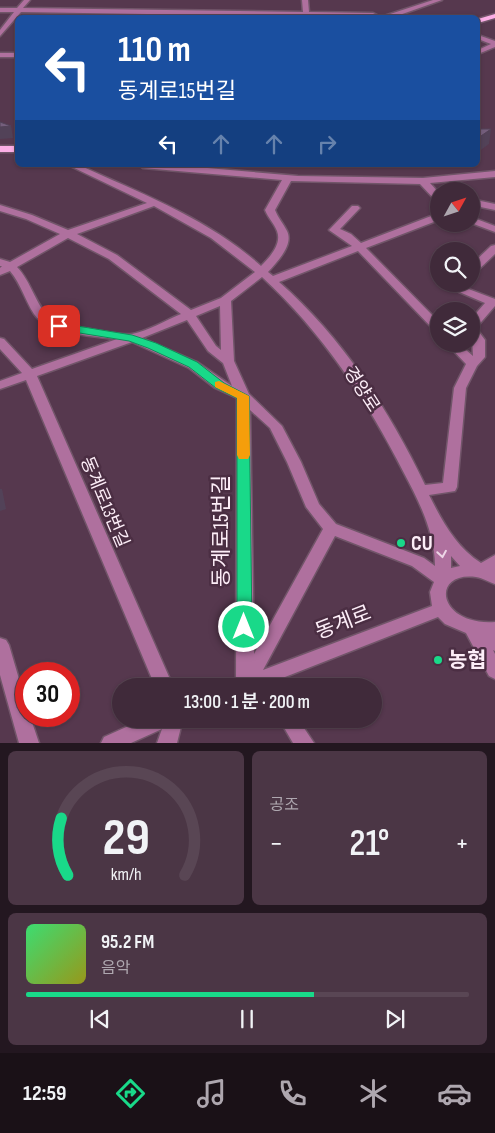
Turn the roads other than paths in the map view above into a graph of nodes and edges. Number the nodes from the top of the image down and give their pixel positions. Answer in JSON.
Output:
{"nodes":[{"id":1,"x":27,"y":0,"type":"edge"},
{"id":2,"x":305,"y":0,"type":"edge"},
{"id":3,"x":439,"y":0,"type":"edge"},
{"id":4,"x":0,"y":10,"type":"edge"},
{"id":5,"x":19,"y":10,"type":"junction"},
{"id":6,"x":139,"y":12,"type":"edge"},
{"id":7,"x":15,"y":15,"type":"edge"},
{"id":8,"x":15,"y":15,"type":"edge"},
{"id":9,"x":264,"y":15,"type":"edge"},
{"id":10,"x":305,"y":15,"type":"edge"},
{"id":11,"x":392,"y":15,"type":"edge"},
{"id":12,"x":495,"y":16,"type":"edge"},
{"id":13,"x":480,"y":20,"type":"edge"},
{"id":14,"x":0,"y":34,"type":"edge"},
{"id":15,"x":480,"y":38,"type":"edge"},
{"id":16,"x":495,"y":44,"type":"edge"},
{"id":17,"x":480,"y":51,"type":"edge"},
{"id":18,"x":0,"y":55,"type":"edge"},
{"id":19,"x":15,"y":55,"type":"edge"},
{"id":20,"x":0,"y":149,"type":"edge"},
{"id":21,"x":15,"y":149,"type":"edge"},
{"id":22,"x":76,"y":167,"type":"edge"},
{"id":23,"x":182,"y":167,"type":"edge"},
{"id":24,"x":240,"y":170,"type":"edge"},
{"id":25,"x":495,"y":174,"type":"edge"},
{"id":26,"x":288,"y":178,"type":"junction"},
{"id":27,"x":423,"y":180,"type":"junction"},
{"id":28,"x":430,"y":186,"type":"edge"},
{"id":29,"x":154,"y":203,"type":"junction"},
{"id":30,"x":480,"y":204,"type":"edge"},
{"id":31,"x":495,"y":207,"type":"edge"},
{"id":32,"x":0,"y":208,"type":"edge"},
{"id":33,"x":355,"y":208,"type":"dead end"},
{"id":34,"x":430,"y":220,"type":"edge"},
{"id":35,"x":480,"y":223,"type":"edge"},
{"id":36,"x":495,"y":229,"type":"edge"},
{"id":37,"x":68,"y":234,"type":"junction"},
{"id":38,"x":361,"y":248,"type":"junction"},
{"id":39,"x":495,"y":248,"type":"edge"},
{"id":40,"x":480,"y":262,"type":"edge"},
{"id":41,"x":6,"y":264,"type":"edge"},
{"id":42,"x":0,"y":272,"type":"edge"},
{"id":43,"x":267,"y":277,"type":"junction"},
{"id":44,"x":466,"y":292,"type":"edge"},
{"id":45,"x":225,"y":300,"type":"junction"},
{"id":46,"x":190,"y":315,"type":"junction"},
{"id":47,"x":480,"y":317,"type":"edge"},
{"id":48,"x":430,"y":320,"type":"edge"},
{"id":49,"x":132,"y":338,"type":"junction"},
{"id":50,"x":0,"y":342,"type":"edge"},
{"id":51,"x":461,"y":352,"type":"edge"},
{"id":52,"x":479,"y":352,"type":"edge"},
{"id":53,"x":228,"y":361,"type":"junction"},
{"id":54,"x":472,"y":364,"type":"junction"},
{"id":55,"x":30,"y":374,"type":"junction"},
{"id":56,"x":0,"y":385,"type":"edge"},
{"id":57,"x":243,"y":396,"type":"junction"},
{"id":58,"x":421,"y":491,"type":"junction"},
{"id":59,"x":435,"y":523,"type":"junction"},
{"id":60,"x":331,"y":528,"type":"junction"},
{"id":61,"x":495,"y":561,"type":"edge"},
{"id":62,"x":488,"y":575,"type":"edge"},
{"id":63,"x":443,"y":580,"type":"junction"},
{"id":64,"x":442,"y":609,"type":"junction"},
{"id":65,"x":495,"y":629,"type":"edge"},
{"id":66,"x":473,"y":630,"type":"junction"},
{"id":67,"x":495,"y":644,"type":"edge"},
{"id":68,"x":0,"y":645,"type":"edge"},
{"id":69,"x":495,"y":671,"type":"edge"},
{"id":70,"x":161,"y":678,"type":"edge"},
{"id":71,"x":253,"y":678,"type":"edge"},
{"id":72,"x":256,"y":678,"type":"edge"},
{"id":73,"x":268,"y":678,"type":"edge"},
{"id":74,"x":144,"y":728,"type":"edge"},
{"id":75,"x":171,"y":728,"type":"edge"},
{"id":76,"x":294,"y":728,"type":"edge"},
{"id":77,"x":30,"y":743,"type":"edge"},
{"id":78,"x":111,"y":743,"type":"edge"},
{"id":79,"x":167,"y":743,"type":"edge"},
{"id":80,"x":304,"y":743,"type":"edge"}],
"edges":[{"from":1,"to":5,"type":"street"},
{"from":2,"to":10,"type":"street"},
{"from":3,"to":11,"type":"street"},
{"from":4,"to":5,"type":"street"},
{"from":5,"to":6,"type":"street"},
{"from":5,"to":7,"type":"street"},
{"from":6,"to":9,"type":"street"},
{"from":8,"to":14,"type":"street"},
{"from":12,"to":13,"type":"main road"},
{"from":15,"to":16,"type":"street"},
{"from":16,"to":17,"type":"street"},
{"from":18,"to":19,"type":"street"},
{"from":20,"to":21,"type":"main road"},
{"from":22,"to":29,"type":"street","name":"경양로"},
{"from":23,"to":24,"type":"street"},
{"from":24,"to":26,"type":"street"},
{"from":25,"to":27,"type":"street"},
{"from":26,"to":27,"type":"street"},
{"from":26,"to":43,"type":"street"},
{"from":27,"to":28,"type":"street"},
{"from":29,"to":37,"type":"street"},
{"from":29,"to":43,"type":"street","name":"경양로"},
{"from":30,"to":31,"type":"street"},
{"from":32,"to":37,"type":"street","name":"동계로15번길"},
{"from":33,"to":38,"type":"street"},
{"from":34,"to":38,"type":"street"},
{"from":35,"to":36,"type":"street"},
{"from":37,"to":41,"type":"street"},
{"from":37,"to":46,"type":"street","name":"동계로15번길"},
{"from":38,"to":43,"type":"street"},
{"from":38,"to":48,"type":"street"},
{"from":39,"to":40,"type":"street"},
{"from":41,"to":42,"type":"street"},
{"from":41,"to":49,"type":"street"},
{"from":43,"to":45,"type":"street"},
{"from":43,"to":58,"type":"street","name":"경양로"},
{"from":44,"to":47,"type":"street"},
{"from":45,"to":46,"type":"street"},
{"from":45,"to":53,"type":"street"},
{"from":46,"to":49,"type":"street"},
{"from":46,"to":53,"type":"street","name":"동계로15번길"},
{"from":49,"to":55,"type":"street"},
{"from":49,"to":57,"type":"street","name":"동계로15번길"},
{"from":50,"to":55,"type":"street","name":"동계로13번길"},
{"from":51,"to":54,"type":"street"},
{"from":52,"to":54,"type":"street"},
{"from":53,"to":57,"type":"street","name":"동계로15번길"},
{"from":54,"to":58,"type":"street"},
{"from":55,"to":56,"type":"street"},
{"from":55,"to":70,"type":"street","name":"동계로13번길"},
{"from":57,"to":60,"type":"street","name":"동계로15번길"},
{"from":57,"to":71,"type":"street","name":"동계로15번길"},
{"from":58,"to":59,"type":"street","name":"경양로"},
{"from":59,"to":62,"type":"street"},
{"from":59,"to":63,"type":"street","one_way":true},
{"from":60,"to":63,"type":"street"},
{"from":60,"to":72,"type":"street"},
{"from":61,"to":62,"type":"street"},
{"from":62,"to":63,"type":"street"},
{"from":63,"to":64,"type":"street"},
{"from":64,"to":66,"type":"street"},
{"from":64,"to":73,"type":"street","name":"동계로"},
{"from":65,"to":66,"type":"street"},
{"from":66,"to":67,"type":"street"},
{"from":66,"to":69,"type":"street"},
{"from":68,"to":77,"type":"street"},
{"from":74,"to":78,"type":"street"},
{"from":75,"to":79,"type":"street"},
{"from":76,"to":80,"type":"street"}]}
